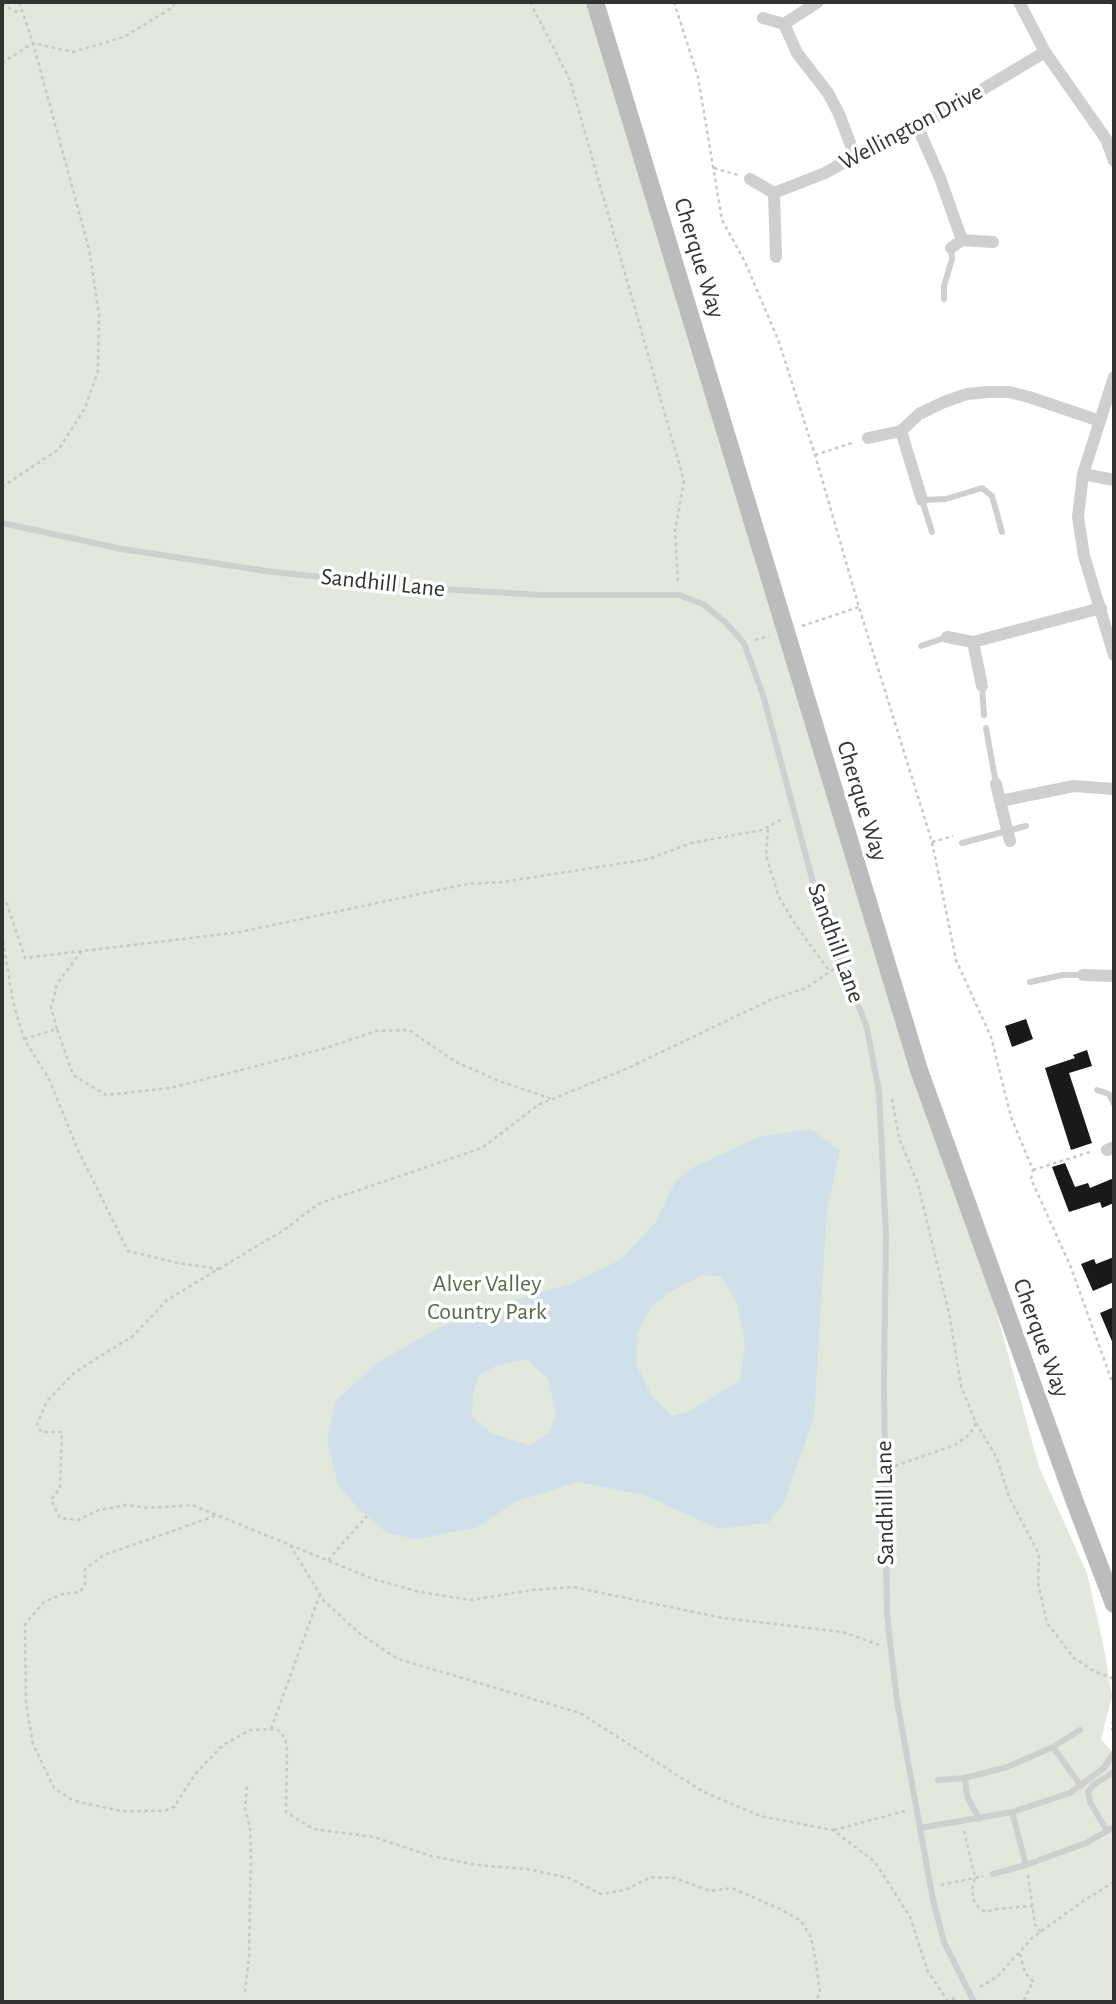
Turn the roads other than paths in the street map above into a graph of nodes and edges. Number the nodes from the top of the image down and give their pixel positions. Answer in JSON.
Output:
{"nodes":[{"id":1,"x":595,"y":2,"type":"edge"},
{"id":2,"x":818,"y":2,"type":"edge"},
{"id":3,"x":1019,"y":2,"type":"edge"},
{"id":4,"x":764,"y":18,"type":"dead end"},
{"id":5,"x":784,"y":24,"type":"junction"},
{"id":6,"x":1045,"y":52,"type":"junction"},
{"id":7,"x":918,"y":128,"type":"junction"},
{"id":8,"x":1110,"y":138,"type":"edge"},
{"id":9,"x":855,"y":156,"type":"junction"},
{"id":10,"x":1114,"y":161,"type":"edge"},
{"id":11,"x":750,"y":179,"type":"road end"},
{"id":12,"x":774,"y":193,"type":"junction"},
{"id":13,"x":993,"y":242,"type":"dead end"},
{"id":14,"x":957,"y":244,"type":"junction"},
{"id":15,"x":776,"y":257,"type":"dead end"},
{"id":16,"x":943,"y":299,"type":"dead end"},
{"id":17,"x":1114,"y":377,"type":"edge"},
{"id":18,"x":1100,"y":421,"type":"junction"},
{"id":19,"x":901,"y":430,"type":"junction"},
{"id":20,"x":868,"y":438,"type":"road end"},
{"id":21,"x":1083,"y":474,"type":"junction"},
{"id":22,"x":1114,"y":480,"type":"edge"},
{"id":23,"x":922,"y":500,"type":"junction"},
{"id":24,"x":2,"y":523,"type":"edge"},
{"id":25,"x":932,"y":532,"type":"dead end"},
{"id":26,"x":1002,"y":532,"type":"dead end"},
{"id":27,"x":1101,"y":608,"type":"junction"},
{"id":28,"x":947,"y":637,"type":"joint"},
{"id":29,"x":973,"y":642,"type":"junction"},
{"id":30,"x":921,"y":646,"type":"dead end"},
{"id":31,"x":1114,"y":655,"type":"edge"},
{"id":32,"x":982,"y":686,"type":"joint"},
{"id":33,"x":984,"y":715,"type":"dead end"},
{"id":34,"x":986,"y":728,"type":"dead end"},
{"id":35,"x":996,"y":784,"type":"joint"},
{"id":36,"x":1114,"y":789,"type":"edge"},
{"id":37,"x":1000,"y":802,"type":"junction"},
{"id":38,"x":1026,"y":826,"type":"dead end"},
{"id":39,"x":1008,"y":836,"type":"junction"},
{"id":40,"x":962,"y":843,"type":"dead end"},
{"id":41,"x":1083,"y":975,"type":"joint"},
{"id":42,"x":1114,"y":976,"type":"edge"},
{"id":43,"x":1030,"y":982,"type":"dead end"},
{"id":44,"x":1097,"y":1090,"type":"dead end"},
{"id":45,"x":1114,"y":1104,"type":"edge"},
{"id":46,"x":1114,"y":1604,"type":"edge"},
{"id":47,"x":1080,"y":1730,"type":"dead end"},
{"id":48,"x":1053,"y":1747,"type":"junction"},
{"id":49,"x":1114,"y":1753,"type":"edge"},
{"id":50,"x":1114,"y":1773,"type":"edge"},
{"id":51,"x":965,"y":1778,"type":"junction"},
{"id":52,"x":938,"y":1780,"type":"dead end"},
{"id":53,"x":1082,"y":1786,"type":"junction"},
{"id":54,"x":1012,"y":1812,"type":"junction"},
{"id":55,"x":979,"y":1819,"type":"junction"},
{"id":56,"x":1114,"y":1827,"type":"edge"},
{"id":57,"x":920,"y":1828,"type":"junction"},
{"id":58,"x":1107,"y":1831,"type":"junction"},
{"id":59,"x":1026,"y":1865,"type":"junction"},
{"id":60,"x":993,"y":1874,"type":"road end"},
{"id":61,"x":974,"y":2002,"type":"edge"}],
"edges":[{"from":1,"to":46,"type":"street","name":"Cherque Way"},
{"from":2,"to":5,"type":"street"},
{"from":3,"to":6,"type":"street"},
{"from":4,"to":5,"type":"street"},
{"from":5,"to":9,"type":"street"},
{"from":6,"to":7,"type":"street","name":"Wellington Drive"},
{"from":6,"to":8,"type":"street"},
{"from":7,"to":9,"type":"street","name":"Wellington Drive"},
{"from":7,"to":14,"type":"street"},
{"from":8,"to":10,"type":"street"},
{"from":9,"to":12,"type":"street","name":"Wellington Drive"},
{"from":11,"to":12,"type":"street"},
{"from":12,"to":15,"type":"street"},
{"from":13,"to":14,"type":"street"},
{"from":14,"to":16,"type":"lane"},
{"from":17,"to":18,"type":"street"},
{"from":18,"to":19,"type":"street"},
{"from":18,"to":21,"type":"street"},
{"from":19,"to":20,"type":"street"},
{"from":19,"to":23,"type":"street"},
{"from":21,"to":22,"type":"street"},
{"from":21,"to":27,"type":"street"},
{"from":23,"to":25,"type":"lane"},
{"from":23,"to":26,"type":"lane"},
{"from":24,"to":57,"type":"lane","name":"Sandhill Lane"},
{"from":27,"to":29,"type":"street"},
{"from":27,"to":31,"type":"street"},
{"from":28,"to":29,"type":"street"},
{"from":28,"to":30,"type":"lane"},
{"from":29,"to":32,"type":"street"},
{"from":32,"to":33,"type":"lane"},
{"from":34,"to":35,"type":"lane"},
{"from":35,"to":37,"type":"street"},
{"from":36,"to":37,"type":"street"},
{"from":37,"to":39,"type":"street"},
{"from":38,"to":39,"type":"lane"},
{"from":39,"to":40,"type":"lane"},
{"from":41,"to":42,"type":"street"},
{"from":41,"to":43,"type":"lane"},
{"from":44,"to":45,"type":"lane"},
{"from":47,"to":48,"type":"lane"},
{"from":48,"to":51,"type":"lane"},
{"from":48,"to":53,"type":"lane"},
{"from":49,"to":53,"type":"lane"},
{"from":50,"to":58,"type":"lane"},
{"from":51,"to":52,"type":"lane"},
{"from":51,"to":55,"type":"lane"},
{"from":53,"to":54,"type":"lane"},
{"from":54,"to":55,"type":"lane"},
{"from":54,"to":59,"type":"lane"},
{"from":55,"to":57,"type":"lane"},
{"from":56,"to":58,"type":"lane"},
{"from":57,"to":61,"type":"lane","name":"Sandhill Lane"},
{"from":58,"to":59,"type":"lane"},
{"from":59,"to":60,"type":"lane"}]}
